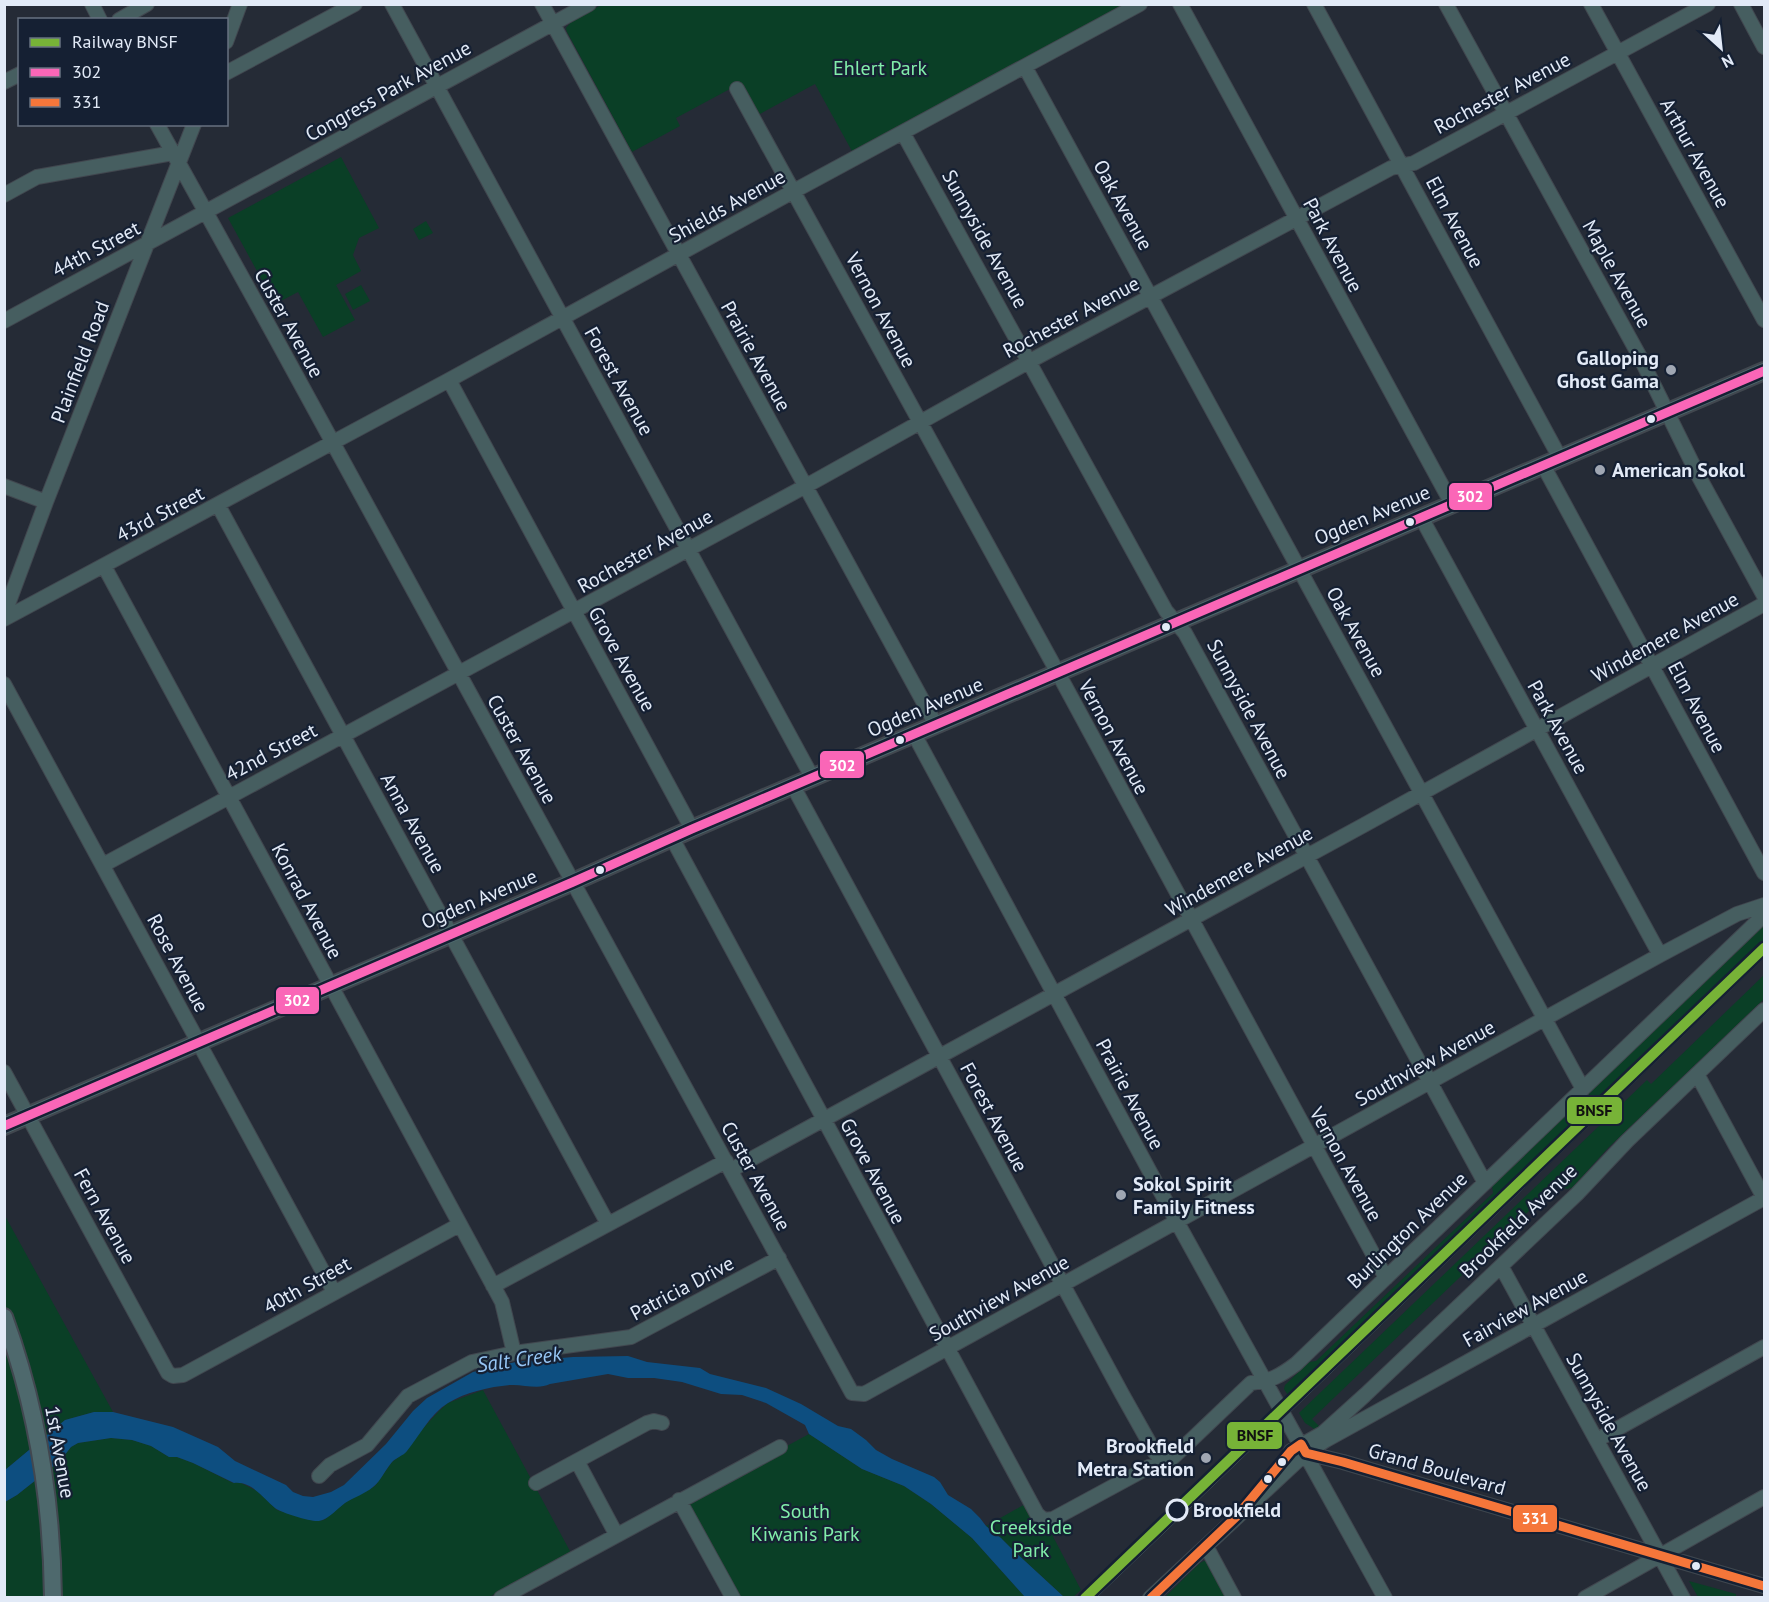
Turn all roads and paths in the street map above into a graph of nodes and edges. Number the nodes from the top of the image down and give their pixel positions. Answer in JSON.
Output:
{"nodes":[{"id":1,"x":92,"y":4,"type":"edge"},
{"id":2,"x":147,"y":4,"type":"edge"},
{"id":3,"x":240,"y":4,"type":"edge"},
{"id":4,"x":355,"y":4,"type":"edge"},
{"id":5,"x":392,"y":4,"type":"edge"},
{"id":6,"x":542,"y":4,"type":"edge"},
{"id":7,"x":589,"y":4,"type":"edge"},
{"id":8,"x":1140,"y":4,"type":"edge"},
{"id":9,"x":1180,"y":4,"type":"edge"},
{"id":10,"x":1314,"y":4,"type":"edge"},
{"id":11,"x":1446,"y":4,"type":"edge"},
{"id":12,"x":1591,"y":4,"type":"edge"},
{"id":13,"x":1708,"y":4,"type":"edge"},
{"id":14,"x":1741,"y":4,"type":"edge"},
{"id":15,"x":99,"y":18,"type":"edge"},
{"id":16,"x":122,"y":18,"type":"edge"},
{"id":17,"x":553,"y":24,"type":"junction"},
{"id":18,"x":228,"y":37,"type":"edge"},
{"id":19,"x":1764,"y":47,"type":"edge"},
{"id":20,"x":1617,"y":53,"type":"junction"},
{"id":21,"x":1025,"y":67,"type":"junction"},
{"id":22,"x":228,"y":72,"type":"edge"},
{"id":23,"x":18,"y":75,"type":"edge"},
{"id":24,"x":4,"y":82,"type":"edge"},
{"id":25,"x":436,"y":87,"type":"junction"},
{"id":26,"x":737,"y":89,"type":"dead end"},
{"id":27,"x":1506,"y":113,"type":"junction"},
{"id":28,"x":158,"y":126,"type":"edge"},
{"id":29,"x":193,"y":126,"type":"edge"},
{"id":30,"x":903,"y":133,"type":"junction"},
{"id":31,"x":176,"y":158,"type":"junction"},
{"id":32,"x":1402,"y":166,"type":"junction"},
{"id":33,"x":794,"y":191,"type":"junction"},
{"id":34,"x":4,"y":195,"type":"edge"},
{"id":35,"x":207,"y":213,"type":"junction"},
{"id":36,"x":1297,"y":219,"type":"junction"},
{"id":37,"x":147,"y":244,"type":"junction"},
{"id":38,"x":679,"y":255,"type":"junction"},
{"id":39,"x":1151,"y":296,"type":"junction"},
{"id":40,"x":562,"y":318,"type":"junction"},
{"id":41,"x":1764,"y":320,"type":"edge"},
{"id":42,"x":4,"y":321,"type":"edge"},
{"id":43,"x":1030,"y":361,"type":"junction"},
{"id":44,"x":1764,"y":371,"type":"edge"},
{"id":45,"x":449,"y":381,"type":"junction"},
{"id":46,"x":1667,"y":413,"type":"junction"},
{"id":47,"x":919,"y":423,"type":"junction"},
{"id":48,"x":333,"y":442,"type":"junction"},
{"id":49,"x":1560,"y":458,"type":"junction"},
{"id":50,"x":1543,"y":465,"type":"junction"},
{"id":51,"x":4,"y":486,"type":"edge"},
{"id":52,"x":805,"y":486,"type":"junction"},
{"id":53,"x":46,"y":502,"type":"junction"},
{"id":54,"x":1452,"y":504,"type":"junction"},
{"id":55,"x":218,"y":505,"type":"junction"},
{"id":56,"x":1421,"y":517,"type":"junction"},
{"id":57,"x":689,"y":549,"type":"junction"},
{"id":58,"x":104,"y":566,"type":"junction"},
{"id":59,"x":1299,"y":569,"type":"junction"},
{"id":60,"x":1764,"y":596,"type":"edge"},
{"id":61,"x":1764,"y":604,"type":"edge"},
{"id":62,"x":574,"y":612,"type":"junction"},
{"id":63,"x":4,"y":617,"type":"edge"},
{"id":64,"x":1176,"y":622,"type":"junction"},
{"id":65,"x":1653,"y":666,"type":"junction"},
{"id":66,"x":1058,"y":673,"type":"junction"},
{"id":67,"x":458,"y":674,"type":"junction"},
{"id":68,"x":4,"y":684,"type":"edge"},
{"id":69,"x":936,"y":725,"type":"junction"},
{"id":70,"x":1538,"y":730,"type":"junction"},
{"id":71,"x":914,"y":734,"type":"junction"},
{"id":72,"x":343,"y":736,"type":"junction"},
{"id":73,"x":813,"y":777,"type":"junction"},
{"id":74,"x":793,"y":786,"type":"junction"},
{"id":75,"x":1421,"y":793,"type":"junction"},
{"id":76,"x":229,"y":797,"type":"junction"},
{"id":77,"x":692,"y":829,"type":"junction"},
{"id":78,"x":672,"y":838,"type":"junction"},
{"id":79,"x":1306,"y":856,"type":"junction"},
{"id":80,"x":103,"y":866,"type":"junction"},
{"id":81,"x":1764,"y":873,"type":"edge"},
{"id":82,"x":573,"y":882,"type":"junction"},
{"id":83,"x":1764,"y":905,"type":"edge"},
{"id":84,"x":1764,"y":915,"type":"edge"},
{"id":85,"x":1191,"y":920,"type":"junction"},
{"id":86,"x":451,"y":934,"type":"junction"},
{"id":87,"x":1660,"y":955,"type":"junction"},
{"id":88,"x":331,"y":986,"type":"junction"},
{"id":89,"x":1054,"y":994,"type":"junction"},
{"id":90,"x":1764,"y":1010,"type":"edge"},
{"id":91,"x":1545,"y":1019,"type":"junction"},
{"id":92,"x":199,"y":1042,"type":"junction"},
{"id":93,"x":940,"y":1057,"type":"junction"},
{"id":94,"x":4,"y":1072,"type":"edge"},
{"id":95,"x":1696,"y":1074,"type":"junction"},
{"id":96,"x":1429,"y":1083,"type":"junction"},
{"id":97,"x":1583,"y":1089,"type":"junction"},
{"id":98,"x":28,"y":1116,"type":"junction"},
{"id":99,"x":824,"y":1120,"type":"junction"},
{"id":100,"x":4,"y":1126,"type":"edge"},
{"id":101,"x":1314,"y":1147,"type":"junction"},
{"id":102,"x":728,"y":1165,"type":"junction"},
{"id":103,"x":1485,"y":1183,"type":"junction"},
{"id":104,"x":1764,"y":1198,"type":"edge"},
{"id":105,"x":1177,"y":1222,"type":"junction"},
{"id":106,"x":608,"y":1224,"type":"junction"},
{"id":107,"x":459,"y":1225,"type":"junction"},
{"id":108,"x":778,"y":1258,"type":"junction"},
{"id":109,"x":1501,"y":1266,"type":"junction"},
{"id":110,"x":1386,"y":1278,"type":"junction"},
{"id":111,"x":493,"y":1286,"type":"junction"},
{"id":112,"x":1063,"y":1286,"type":"junction"},
{"id":113,"x":334,"y":1292,"type":"junction"},
{"id":114,"x":4,"y":1317,"type":"edge"},
{"id":115,"x":1533,"y":1325,"type":"junction"},
{"id":116,"x":1764,"y":1347,"type":"edge"},
{"id":117,"x":948,"y":1349,"type":"junction"},
{"id":118,"x":514,"y":1353,"type":"junction"},
{"id":119,"x":173,"y":1376,"type":"joint"},
{"id":120,"x":1265,"y":1382,"type":"junction"},
{"id":121,"x":852,"y":1393,"type":"joint"},
{"id":122,"x":662,"y":1423,"type":"dead end"},
{"id":123,"x":1597,"y":1440,"type":"junction"},
{"id":124,"x":1299,"y":1446,"type":"junction"},
{"id":125,"x":780,"y":1447,"type":"dead end"},
{"id":126,"x":577,"y":1461,"type":"junction"},
{"id":127,"x":1165,"y":1465,"type":"junction"},
{"id":128,"x":319,"y":1476,"type":"dead end"},
{"id":129,"x":536,"y":1483,"type":"dead end"},
{"id":130,"x":1764,"y":1497,"type":"edge"},
{"id":131,"x":680,"y":1500,"type":"junction"},
{"id":132,"x":1044,"y":1520,"type":"joint"},
{"id":133,"x":616,"y":1534,"type":"junction"},
{"id":134,"x":1206,"y":1546,"type":"junction"},
{"id":135,"x":1659,"y":1555,"type":"junction"},
{"id":136,"x":1764,"y":1586,"type":"edge"},
{"id":137,"x":53,"y":1598,"type":"edge"},
{"id":138,"x":501,"y":1598,"type":"edge"},
{"id":139,"x":733,"y":1598,"type":"edge"},
{"id":140,"x":1150,"y":1598,"type":"edge"},
{"id":141,"x":1234,"y":1598,"type":"edge"},
{"id":142,"x":1384,"y":1598,"type":"edge"},
{"id":143,"x":1585,"y":1598,"type":"edge"},
{"id":144,"x":1683,"y":1598,"type":"edge"}],
"edges":[{"from":1,"to":15,"type":"street"},
{"from":2,"to":16,"type":"street"},
{"from":3,"to":18,"type":"street"},
{"from":4,"to":22,"type":"street"},
{"from":5,"to":25,"type":"street","name":"Forest Avenue"},
{"from":6,"to":17,"type":"street","name":"Prairie Avenue"},
{"from":7,"to":17,"type":"street","name":"Congress Park Avenue"},
{"from":8,"to":21,"type":"street","name":"Shields Avenue"},
{"from":9,"to":36,"type":"street","name":"Park Avenue"},
{"from":10,"to":32,"type":"street","name":"Elm Avenue"},
{"from":11,"to":27,"type":"street","name":"Maple Avenue"},
{"from":12,"to":20,"type":"street","name":"Arthur Avenue"},
{"from":13,"to":20,"type":"street","name":"Rochester Avenue"},
{"from":14,"to":19,"type":"street"},
{"from":17,"to":25,"type":"street","name":"Congress Park Avenue"},
{"from":17,"to":38,"type":"street","name":"Prairie Avenue"},
{"from":20,"to":27,"type":"street","name":"Rochester Avenue"},
{"from":20,"to":41,"type":"street","name":"Arthur Avenue"},
{"from":21,"to":30,"type":"street","name":"Shields Avenue"},
{"from":21,"to":39,"type":"street","name":"Oak Avenue"},
{"from":23,"to":24,"type":"street"},
{"from":25,"to":35,"type":"street","name":"Congress Park Avenue"},
{"from":25,"to":40,"type":"street","name":"Forest Avenue"},
{"from":26,"to":33,"type":"street","name":"Vernon Avenue"},
{"from":27,"to":32,"type":"street","name":"Rochester Avenue"},
{"from":27,"to":46,"type":"street","name":"Maple Avenue"},
{"from":28,"to":31,"type":"street","name":"Custer Avenue"},
{"from":29,"to":31,"type":"street","name":"Plainfield Road"},
{"from":30,"to":33,"type":"street","name":"Shields Avenue"},
{"from":30,"to":43,"type":"street","name":"Sunnyside Avenue"},
{"from":31,"to":34,"type":"street"},
{"from":31,"to":35,"type":"street","name":"Custer Avenue"},
{"from":31,"to":37,"type":"street","name":"Plainfield Road"},
{"from":32,"to":36,"type":"street","name":"Rochester Avenue"},
{"from":32,"to":49,"type":"street","name":"Elm Avenue"},
{"from":33,"to":38,"type":"street","name":"Shields Avenue"},
{"from":33,"to":47,"type":"street","name":"Vernon Avenue"},
{"from":35,"to":37,"type":"street","name":"44th Street"},
{"from":35,"to":48,"type":"street","name":"Custer Avenue"},
{"from":36,"to":39,"type":"street","name":"Rochester Avenue"},
{"from":36,"to":54,"type":"street","name":"Park Avenue"},
{"from":37,"to":42,"type":"street","name":"44th Street"},
{"from":37,"to":53,"type":"street","name":"Plainfield Road"},
{"from":38,"to":40,"type":"street","name":"Shields Avenue"},
{"from":38,"to":52,"type":"street","name":"Prairie Avenue"},
{"from":39,"to":43,"type":"street","name":"Rochester Avenue"},
{"from":39,"to":59,"type":"street","name":"Oak Avenue"},
{"from":40,"to":45,"type":"street","name":"Shields Avenue"},
{"from":40,"to":57,"type":"street","name":"Forest Avenue"},
{"from":43,"to":47,"type":"street","name":"Rochester Avenue"},
{"from":43,"to":64,"type":"street","name":"Sunnyside Avenue"},
{"from":44,"to":46,"type":"main road","name":"Ogden Avenue"},
{"from":45,"to":48,"type":"street","name":"Shields Avenue"},
{"from":45,"to":62,"type":"street","name":"Grove Avenue"},
{"from":46,"to":49,"type":"main road","name":"Ogden Avenue"},
{"from":46,"to":60,"type":"street","name":"Maple Avenue"},
{"from":47,"to":52,"type":"street","name":"Rochester Avenue"},
{"from":47,"to":66,"type":"street","name":"Vernon Avenue"},
{"from":48,"to":55,"type":"street","name":"43rd Street"},
{"from":48,"to":67,"type":"street","name":"Custer Avenue"},
{"from":49,"to":50,"type":"main road","name":"Ogden Avenue"},
{"from":50,"to":54,"type":"main road","name":"Ogden Avenue"},
{"from":50,"to":65,"type":"street","name":"Elm Avenue"},
{"from":51,"to":53,"type":"street"},
{"from":52,"to":57,"type":"street","name":"Rochester Avenue"},
{"from":52,"to":69,"type":"street","name":"Prairie Avenue"},
{"from":53,"to":63,"type":"street","name":"Plainfield Road"},
{"from":54,"to":56,"type":"main road","name":"Ogden Avenue"},
{"from":55,"to":58,"type":"street","name":"43rd Street"},
{"from":55,"to":72,"type":"street","name":"Anna Avenue"},
{"from":56,"to":59,"type":"main road","name":"Ogden Avenue"},
{"from":56,"to":70,"type":"street","name":"Park Avenue"},
{"from":57,"to":62,"type":"street","name":"Rochester Avenue"},
{"from":57,"to":73,"type":"street","name":"Forest Avenue"},
{"from":58,"to":63,"type":"street","name":"43rd Street"},
{"from":58,"to":76,"type":"street","name":"Konrad Avenue"},
{"from":59,"to":64,"type":"main road","name":"Ogden Avenue"},
{"from":59,"to":75,"type":"street","name":"Oak Avenue"},
{"from":61,"to":65,"type":"street","name":"Windemere Avenue"},
{"from":62,"to":67,"type":"street","name":"Rochester Avenue"},
{"from":62,"to":77,"type":"street","name":"Grove Avenue"},
{"from":64,"to":66,"type":"main road","name":"Ogden Avenue"},
{"from":64,"to":79,"type":"street","name":"Sunnyside Avenue"},
{"from":65,"to":70,"type":"street","name":"Windemere Avenue"},
{"from":65,"to":81,"type":"street","name":"Elm Avenue"},
{"from":66,"to":69,"type":"main road","name":"Ogden Avenue"},
{"from":66,"to":85,"type":"street","name":"Vernon Avenue"},
{"from":67,"to":72,"type":"street","name":"42nd Street"},
{"from":67,"to":82,"type":"street","name":"Custer Avenue"},
{"from":68,"to":80,"type":"street","name":"Rose Avenue"},
{"from":69,"to":71,"type":"main road","name":"Ogden Avenue"},
{"from":70,"to":75,"type":"street","name":"Windemere Avenue"},
{"from":70,"to":87,"type":"street","name":"Park Avenue"},
{"from":71,"to":73,"type":"main road","name":"Ogden Avenue"},
{"from":71,"to":89,"type":"street","name":"Prairie Avenue"},
{"from":72,"to":76,"type":"street","name":"42nd Street"},
{"from":72,"to":86,"type":"street","name":"Anna Avenue"},
{"from":73,"to":74,"type":"main road","name":"Ogden Avenue"},
{"from":74,"to":77,"type":"main road","name":"Ogden Avenue"},
{"from":74,"to":93,"type":"street","name":"Forest Avenue"},
{"from":75,"to":79,"type":"street","name":"Windemere Avenue"},
{"from":75,"to":91,"type":"street","name":"Oak Avenue"},
{"from":76,"to":80,"type":"street","name":"42nd Street"},
{"from":76,"to":88,"type":"street","name":"Konrad Avenue"},
{"from":77,"to":78,"type":"main road","name":"Ogden Avenue"},
{"from":78,"to":82,"type":"main road","name":"Ogden Avenue"},
{"from":78,"to":99,"type":"street","name":"Grove Avenue"},
{"from":79,"to":85,"type":"street","name":"Windemere Avenue"},
{"from":79,"to":96,"type":"street","name":"Sunnyside Avenue"},
{"from":80,"to":92,"type":"street","name":"Rose Avenue"},
{"from":82,"to":86,"type":"main road","name":"Ogden Avenue"},
{"from":82,"to":102,"type":"street","name":"Custer Avenue"},
{"from":83,"to":87,"type":"street","name":"Southview Avenue"},
{"from":84,"to":97,"type":"street","name":"Burlington Avenue"},
{"from":85,"to":89,"type":"street","name":"Windemere Avenue"},
{"from":85,"to":101,"type":"street","name":"Vernon Avenue"},
{"from":86,"to":88,"type":"main road","name":"Ogden Avenue"},
{"from":86,"to":106,"type":"street","name":"Anna Avenue"},
{"from":87,"to":91,"type":"street","name":"Southview Avenue"},
{"from":88,"to":92,"type":"main road","name":"Ogden Avenue"},
{"from":88,"to":107,"type":"street","name":"Konrad Avenue"},
{"from":89,"to":93,"type":"street","name":"Windemere Avenue"},
{"from":89,"to":105,"type":"street","name":"Prairie Avenue"},
{"from":90,"to":95,"type":"street","name":"Brookfield Avenue"},
{"from":91,"to":96,"type":"street","name":"Southview Avenue"},
{"from":91,"to":97,"type":"street","name":"Oak Avenue"},
{"from":92,"to":98,"type":"main road","name":"Ogden Avenue"},
{"from":92,"to":113,"type":"street","name":"Rose Avenue"},
{"from":93,"to":99,"type":"street","name":"Windemere Avenue"},
{"from":93,"to":112,"type":"street","name":"Forest Avenue"},
{"from":94,"to":98,"type":"street","name":"Fern Avenue"},
{"from":95,"to":104,"type":"street"},
{"from":95,"to":109,"type":"street","name":"Brookfield Avenue"},
{"from":96,"to":101,"type":"street","name":"Southview Avenue"},
{"from":96,"to":103,"type":"street","name":"Sunnyside Avenue"},
{"from":97,"to":103,"type":"street","name":"Burlington Avenue"},
{"from":98,"to":100,"type":"main road","name":"Ogden Avenue"},
{"from":98,"to":119,"type":"street","name":"Fern Avenue"},
{"from":99,"to":102,"type":"street","name":"Windemere Avenue"},
{"from":99,"to":117,"type":"street","name":"Grove Avenue"},
{"from":101,"to":105,"type":"street","name":"Southview Avenue"},
{"from":101,"to":110,"type":"street","name":"Vernon Avenue"},
{"from":102,"to":106,"type":"street"},
{"from":102,"to":108,"type":"street","name":"Custer Avenue"},
{"from":103,"to":110,"type":"street","name":"Burlington Avenue"},
{"from":104,"to":115,"type":"street","name":"Fairview Avenue"},
{"from":105,"to":112,"type":"street","name":"Southview Avenue"},
{"from":105,"to":120,"type":"street","name":"Prairie Avenue"},
{"from":106,"to":111,"type":"street"},
{"from":107,"to":111,"type":"street","name":"Konrad Avenue"},
{"from":107,"to":113,"type":"street","name":"40th Street"},
{"from":108,"to":118,"type":"street","name":"Patricia Drive"},
{"from":108,"to":121,"type":"street","name":"Custer Avenue"},
{"from":109,"to":115,"type":"street","name":"Sunnyside Avenue"},
{"from":109,"to":124,"type":"street","name":"Brookfield Avenue"},
{"from":110,"to":120,"type":"street","name":"Burlington Avenue"},
{"from":111,"to":118,"type":"street","name":"Konrad Avenue"},
{"from":112,"to":117,"type":"street","name":"Southview Avenue"},
{"from":112,"to":127,"type":"street","name":"Forest Avenue"},
{"from":113,"to":119,"type":"street","name":"40th Street"},
{"from":114,"to":137,"type":"main road","name":"1st Avenue"},
{"from":115,"to":123,"type":"street","name":"Sunnyside Avenue"},
{"from":115,"to":124,"type":"street","name":"Fairview Avenue"},
{"from":116,"to":123,"type":"street"},
{"from":117,"to":121,"type":"street","name":"Southview Avenue"},
{"from":117,"to":132,"type":"street","name":"Grove Avenue"},
{"from":118,"to":128,"type":"street","name":"Patricia Drive"},
{"from":120,"to":124,"type":"street","name":"Prairie Avenue"},
{"from":120,"to":127,"type":"street","name":"Burlington Avenue"},
{"from":122,"to":126,"type":"street"},
{"from":123,"to":135,"type":"street","name":"Sunnyside Avenue"},
{"from":124,"to":134,"type":"street","name":"Brookfield Avenue"},
{"from":124,"to":135,"type":"street","name":"Grand Boulevard"},
{"from":124,"to":142,"type":"street","name":"Prairie Avenue"},
{"from":125,"to":131,"type":"street"},
{"from":126,"to":129,"type":"street"},
{"from":126,"to":133,"type":"street"},
{"from":127,"to":132,"type":"street","name":"Burlington Avenue"},
{"from":130,"to":135,"type":"street"},
{"from":131,"to":133,"type":"street"},
{"from":131,"to":139,"type":"street"},
{"from":133,"to":138,"type":"street"},
{"from":134,"to":140,"type":"street","name":"Brookfield Avenue"},
{"from":134,"to":141,"type":"street"},
{"from":135,"to":136,"type":"street","name":"Grand Boulevard"},
{"from":135,"to":143,"type":"street"},
{"from":135,"to":144,"type":"street","name":"Sunnyside Avenue"}]}
